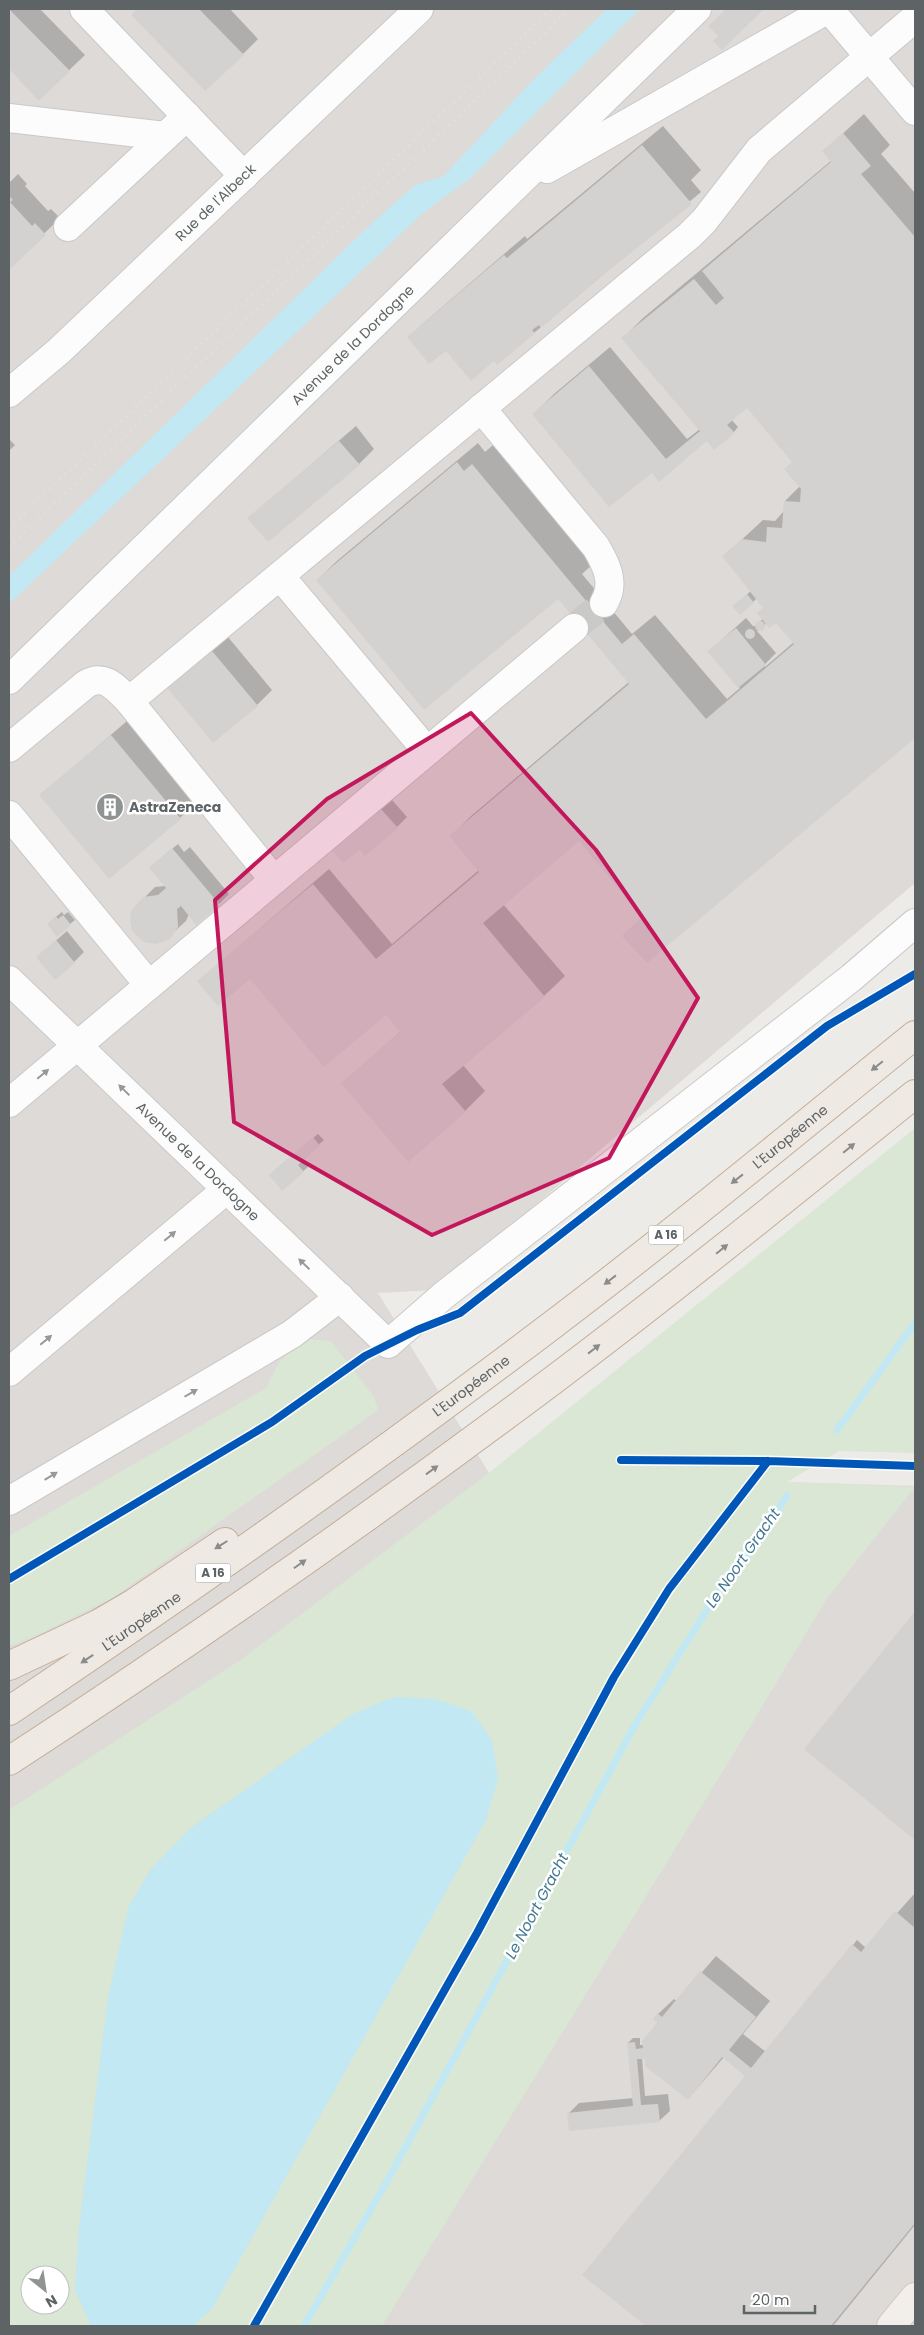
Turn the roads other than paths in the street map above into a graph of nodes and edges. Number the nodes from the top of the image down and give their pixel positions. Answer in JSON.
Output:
{"nodes":[{"id":1,"x":84,"y":9,"type":"edge"},
{"id":2,"x":419,"y":9,"type":"edge"},
{"id":3,"x":696,"y":9,"type":"edge"},
{"id":4,"x":828,"y":9,"type":"edge"},
{"id":5,"x":915,"y":18,"type":"edge"},
{"id":6,"x":869,"y":56,"type":"junction"},
{"id":7,"x":915,"y":111,"type":"edge"},
{"id":8,"x":187,"y":116,"type":"junction"},
{"id":9,"x":9,"y":118,"type":"edge"},
{"id":10,"x":165,"y":136,"type":"junction"},
{"id":11,"x":244,"y":176,"type":"junction"},
{"id":12,"x":513,"y":189,"type":"junction"},
{"id":13,"x":68,"y":227,"type":"dead end"},
{"id":14,"x":9,"y":393,"type":"edge"},
{"id":15,"x":481,"y":408,"type":"junction"},
{"id":16,"x":280,"y":576,"type":"junction"},
{"id":17,"x":604,"y":603,"type":"tunnel mouth"},
{"id":18,"x":574,"y":628,"type":"tunnel mouth"},
{"id":19,"x":9,"y":680,"type":"edge"},
{"id":20,"x":129,"y":701,"type":"junction"},
{"id":21,"x":9,"y":748,"type":"edge"},
{"id":22,"x":427,"y":752,"type":"junction"},
{"id":23,"x":9,"y":814,"type":"edge"},
{"id":24,"x":274,"y":880,"type":"junction"},
{"id":25,"x":915,"y":923,"type":"edge"},
{"id":26,"x":9,"y":980,"type":"edge"},
{"id":27,"x":149,"y":985,"type":"junction"},
{"id":28,"x":915,"y":1035,"type":"edge"},
{"id":29,"x":76,"y":1045,"type":"junction"},
{"id":30,"x":915,"y":1094,"type":"edge"},
{"id":31,"x":9,"y":1103,"type":"edge"},
{"id":32,"x":227,"y":1189,"type":"junction"},
{"id":33,"x":340,"y":1297,"type":"junction"},
{"id":34,"x":9,"y":1372,"type":"edge"},
{"id":35,"x":413,"y":1429,"type":"junction"},
{"id":36,"x":9,"y":1501,"type":"edge"},
{"id":37,"x":260,"y":1592,"type":"junction"},
{"id":38,"x":9,"y":1666,"type":"edge"},
{"id":39,"x":9,"y":1711,"type":"edge"},
{"id":40,"x":9,"y":1761,"type":"edge"},
{"id":41,"x":9,"y":1777,"type":"edge"}],
"edges":[{"from":1,"to":8,"type":"street"},
{"from":2,"to":11,"type":"street","name":"Rue de l'Albeck"},
{"from":3,"to":12,"type":"street","name":"Avenue de la Dordogne"},
{"from":4,"to":6,"type":"street"},
{"from":4,"to":12,"type":"street"},
{"from":5,"to":6,"type":"street"},
{"from":6,"to":7,"type":"street"},
{"from":6,"to":15,"type":"street"},
{"from":8,"to":10,"type":"street"},
{"from":8,"to":11,"type":"street"},
{"from":9,"to":10,"type":"street"},
{"from":10,"to":13,"type":"street"},
{"from":11,"to":14,"type":"street","name":"Rue de l'Albeck"},
{"from":12,"to":19,"type":"street","name":"Avenue de la Dordogne"},
{"from":15,"to":16,"type":"street"},
{"from":15,"to":17,"type":"street"},
{"from":16,"to":20,"type":"street"},
{"from":16,"to":22,"type":"street"},
{"from":18,"to":22,"type":"street"},
{"from":20,"to":21,"type":"street"},
{"from":20,"to":24,"type":"street"},
{"from":22,"to":24,"type":"street"},
{"from":23,"to":27,"type":"street"},
{"from":24,"to":27,"type":"street"},
{"from":25,"to":33,"type":"street","name":"Avenue de la Dordogne"},
{"from":26,"to":29,"type":"street","name":"Avenue de la Dordogne"},
{"from":27,"to":29,"type":"street"},
{"from":28,"to":35,"type":"highway","name":"L'Européenne","number":"A 16","one_way":true},
{"from":31,"to":29,"type":"street","one_way":true},
{"from":32,"to":29,"type":"street","name":"Avenue de la Dordogne","one_way":true},
{"from":37,"to":30,"type":"highway","one_way":true},
{"from":33,"to":32,"type":"street","name":"Avenue de la Dordogne","one_way":true},
{"from":34,"to":32,"type":"street","one_way":true},
{"from":36,"to":33,"type":"street","one_way":true},
{"from":35,"to":38,"type":"highway","one_way":true},
{"from":35,"to":39,"type":"highway","name":"L'Européenne","number":"A 16","one_way":true},
{"from":37,"to":40,"type":"highway"},
{"from":37,"to":41,"type":"highway"}]}
